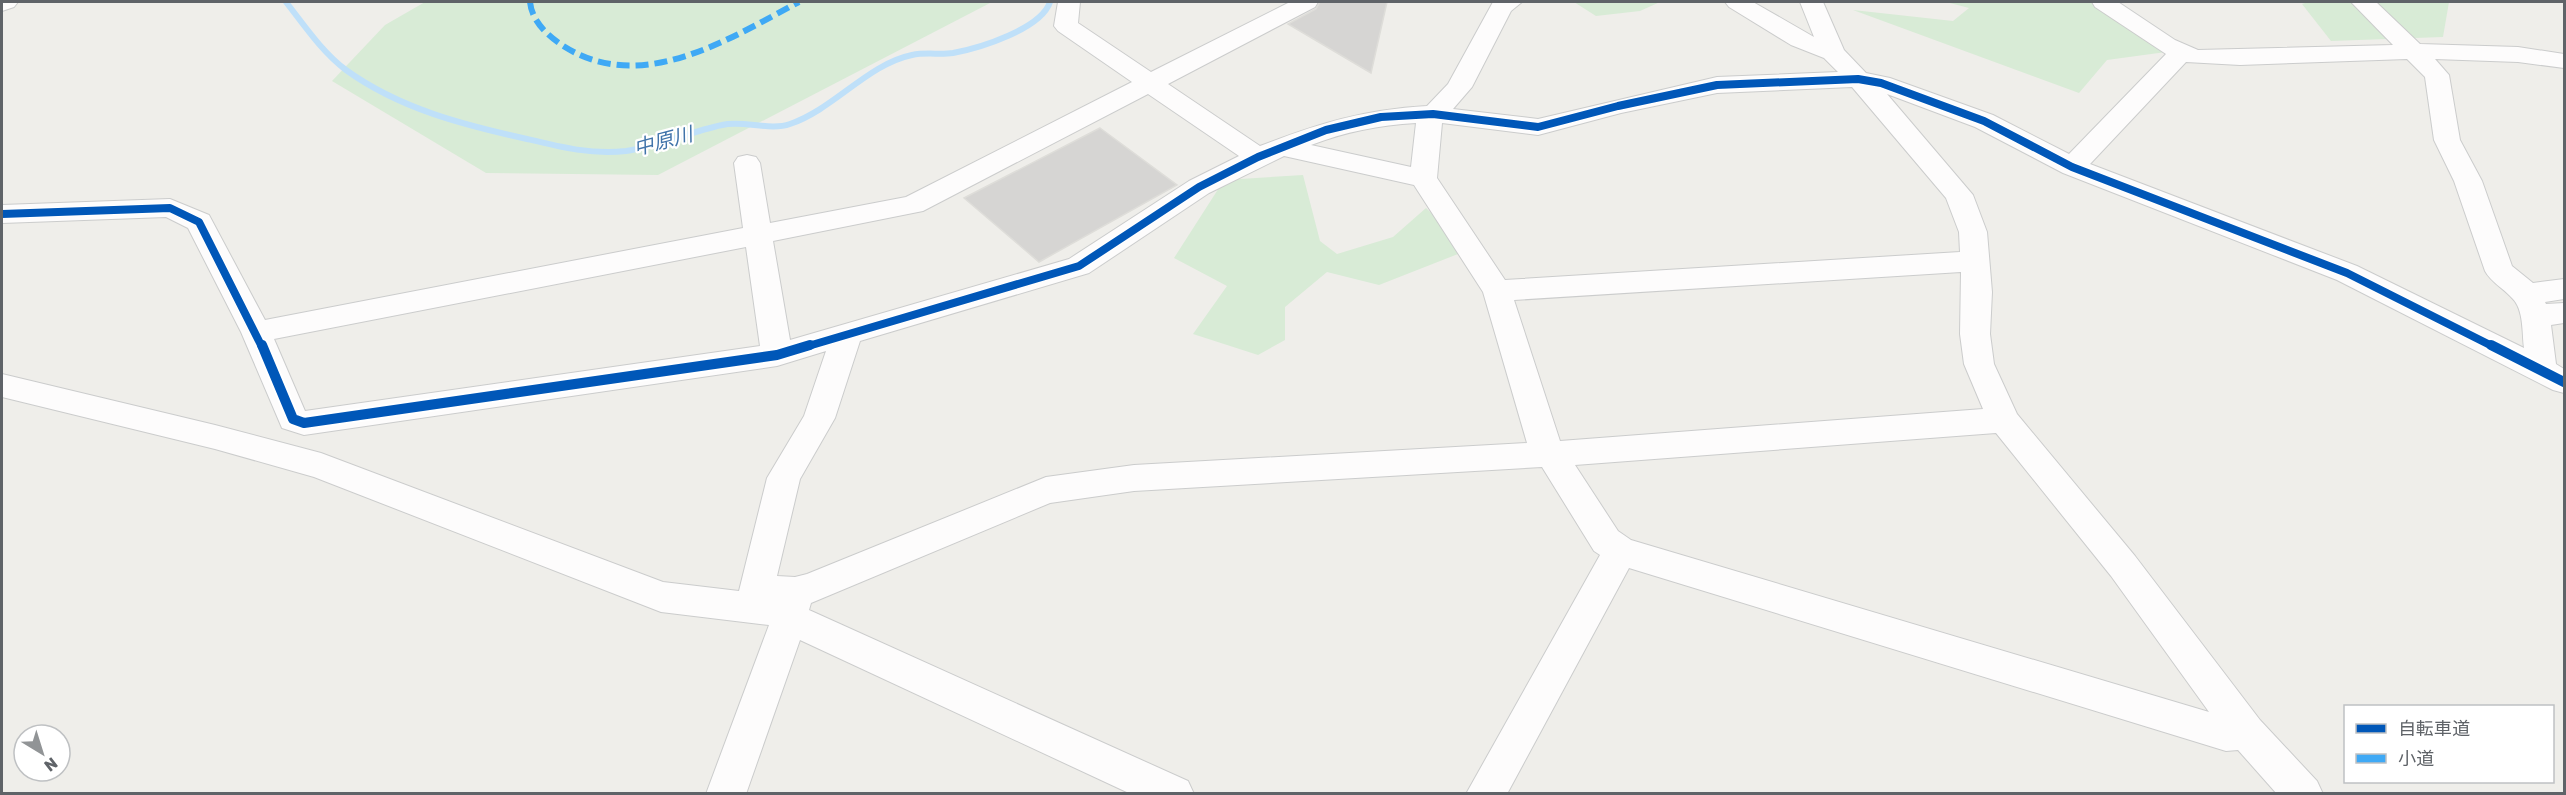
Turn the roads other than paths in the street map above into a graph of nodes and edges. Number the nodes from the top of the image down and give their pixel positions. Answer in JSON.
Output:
{"nodes":[{"id":1,"x":6,"y":2,"type":"edge"},
{"id":2,"x":1069,"y":2,"type":"edge"},
{"id":3,"x":1307,"y":2,"type":"edge"},
{"id":4,"x":1510,"y":2,"type":"edge"},
{"id":5,"x":1737,"y":2,"type":"edge"},
{"id":6,"x":1812,"y":2,"type":"edge"},
{"id":7,"x":2103,"y":2,"type":"edge"},
{"id":8,"x":2363,"y":2,"type":"edge"},
{"id":9,"x":2,"y":4,"type":"edge"},
{"id":10,"x":2414,"y":51,"type":"junction"},
{"id":11,"x":1833,"y":53,"type":"junction"},
{"id":12,"x":2180,"y":54,"type":"junction"},
{"id":13,"x":2565,"y":61,"type":"edge"},
{"id":14,"x":1858,"y":79,"type":"junction"},
{"id":15,"x":1152,"y":82,"type":"junction"},
{"id":16,"x":1433,"y":114,"type":"junction"},
{"id":17,"x":1271,"y":153,"type":"junction"},
{"id":18,"x":747,"y":163,"type":"dead end"},
{"id":19,"x":2072,"y":167,"type":"junction"},
{"id":20,"x":1423,"y":178,"type":"junction"},
{"id":21,"x":2,"y":214,"type":"edge"},
{"id":22,"x":758,"y":236,"type":"junction"},
{"id":23,"x":1974,"y":261,"type":"junction"},
{"id":24,"x":2565,"y":290,"type":"edge"},
{"id":25,"x":1497,"y":291,"type":"junction"},
{"id":26,"x":2542,"y":306,"type":"edge"},
{"id":27,"x":256,"y":332,"type":"junction"},
{"id":28,"x":848,"y":333,"type":"junction"},
{"id":29,"x":777,"y":355,"type":"junction"},
{"id":30,"x":2553,"y":376,"type":"edge"},
{"id":31,"x":2,"y":386,"type":"edge"},
{"id":32,"x":2004,"y":420,"type":"junction"},
{"id":33,"x":323,"y":422,"type":"junction"},
{"id":34,"x":1553,"y":454,"type":"junction"},
{"id":35,"x":299,"y":459,"type":"junction"},
{"id":36,"x":1620,"y":550,"type":"junction"},
{"id":37,"x":793,"y":605,"type":"junction"},
{"id":38,"x":2246,"y":732,"type":"junction"},
{"id":39,"x":726,"y":794,"type":"edge"},
{"id":40,"x":1174,"y":794,"type":"edge"},
{"id":41,"x":1486,"y":794,"type":"edge"},
{"id":42,"x":2303,"y":794,"type":"edge"}],
"edges":[{"from":1,"to":9,"type":"street"},
{"from":2,"to":15,"type":"street"},
{"from":3,"to":15,"type":"street"},
{"from":4,"to":16,"type":"street"},
{"from":5,"to":11,"type":"street"},
{"from":6,"to":11,"type":"street"},
{"from":7,"to":12,"type":"street"},
{"from":8,"to":10,"type":"street"},
{"from":10,"to":12,"type":"street"},
{"from":10,"to":13,"type":"street"},
{"from":10,"to":26,"type":"street"},
{"from":11,"to":14,"type":"street"},
{"from":12,"to":19,"type":"street"},
{"from":14,"to":16,"type":"street"},
{"from":14,"to":19,"type":"street"},
{"from":14,"to":23,"type":"street"},
{"from":15,"to":17,"type":"street"},
{"from":15,"to":22,"type":"street"},
{"from":16,"to":17,"type":"street"},
{"from":16,"to":20,"type":"street"},
{"from":17,"to":20,"type":"street"},
{"from":17,"to":28,"type":"street"},
{"from":18,"to":22,"type":"street"},
{"from":19,"to":30,"type":"street"},
{"from":20,"to":25,"type":"street"},
{"from":21,"to":27,"type":"street"},
{"from":22,"to":27,"type":"street"},
{"from":22,"to":29,"type":"street"},
{"from":23,"to":25,"type":"street"},
{"from":23,"to":32,"type":"street"},
{"from":24,"to":26,"type":"street"},
{"from":25,"to":34,"type":"street"},
{"from":26,"to":30,"type":"street"},
{"from":27,"to":33,"type":"street"},
{"from":28,"to":29,"type":"street"},
{"from":28,"to":37,"type":"street"},
{"from":29,"to":33,"type":"street"},
{"from":31,"to":35,"type":"street"},
{"from":32,"to":34,"type":"street"},
{"from":32,"to":38,"type":"street"},
{"from":33,"to":35,"type":"street"},
{"from":34,"to":36,"type":"street"},
{"from":34,"to":37,"type":"street"},
{"from":35,"to":37,"type":"street"},
{"from":36,"to":38,"type":"street"},
{"from":36,"to":41,"type":"street"},
{"from":37,"to":39,"type":"street"},
{"from":37,"to":40,"type":"street"},
{"from":38,"to":42,"type":"street"}]}
